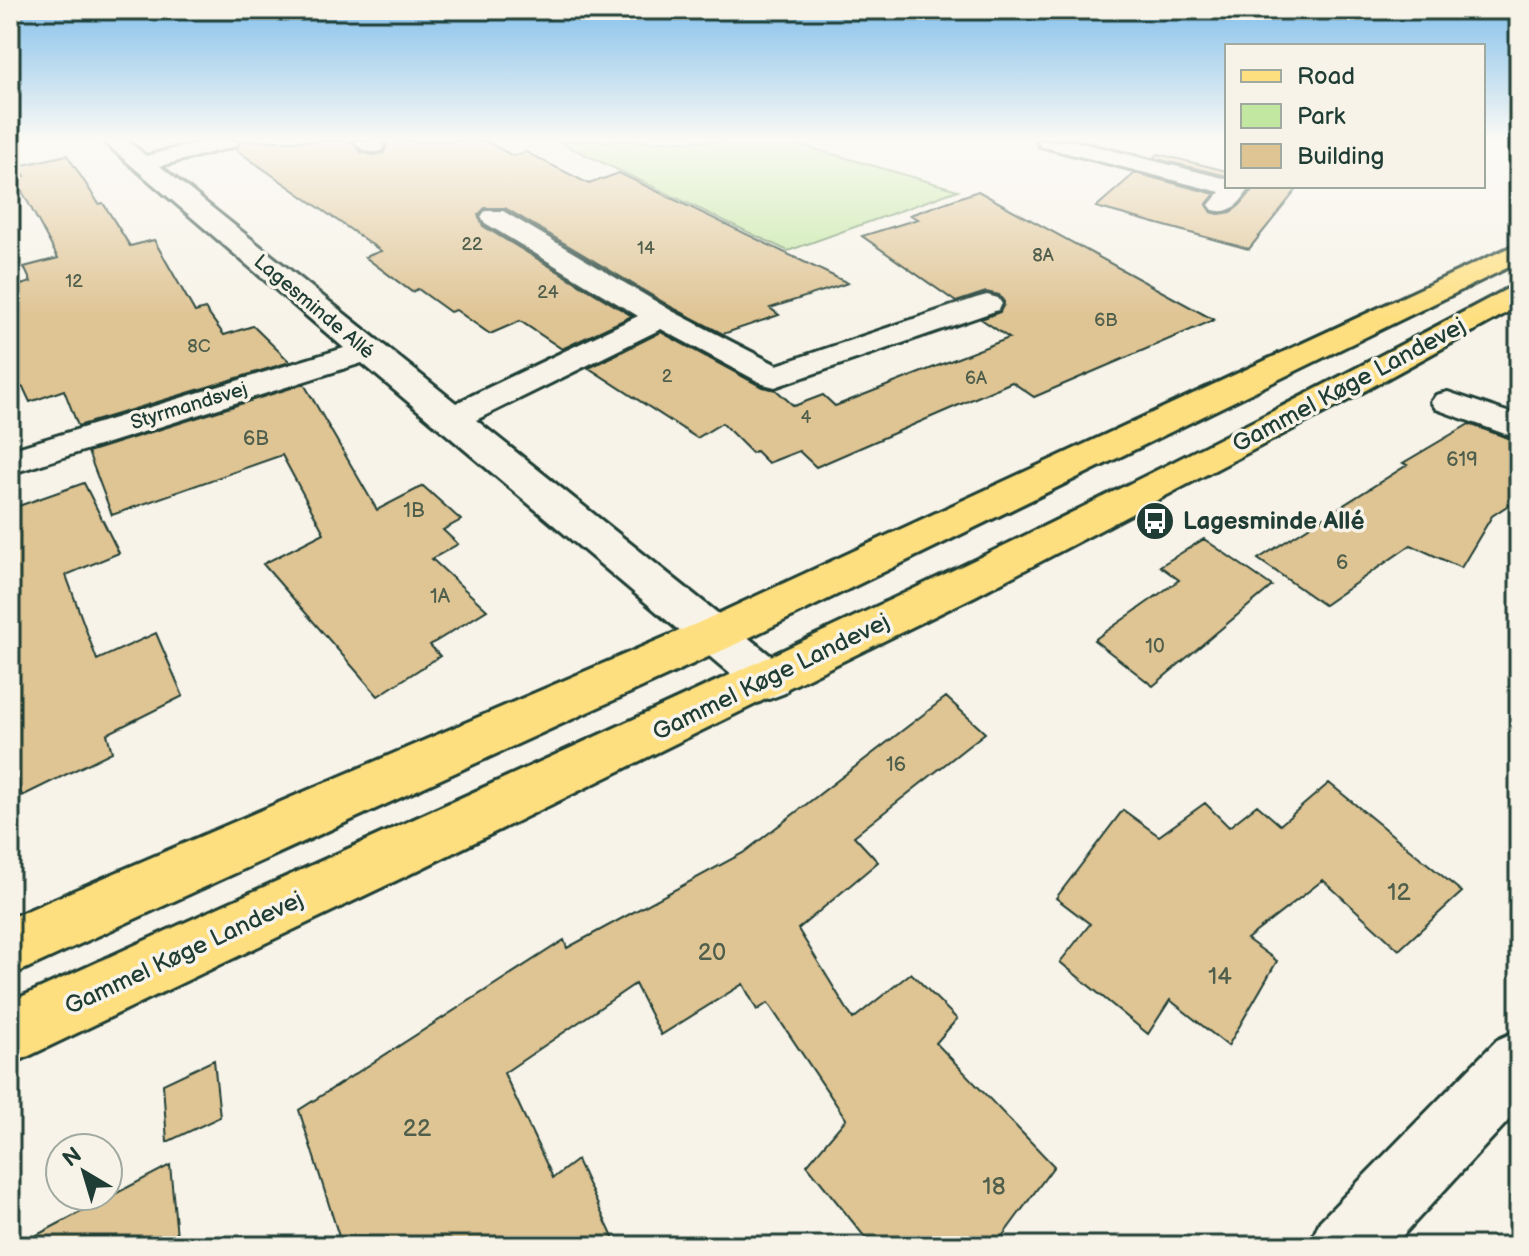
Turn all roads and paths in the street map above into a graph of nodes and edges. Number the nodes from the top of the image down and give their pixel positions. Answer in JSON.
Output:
{"nodes":[{"id":1,"x":185,"y":200,"type":"edge"},
{"id":2,"x":1227,"y":200,"type":"edge"},
{"id":3,"x":1222,"y":205,"type":"dead end"},
{"id":4,"x":494,"y":217,"type":"dead end"},
{"id":5,"x":1519,"y":251,"type":"edge"},
{"id":6,"x":1519,"y":294,"type":"edge"},
{"id":7,"x":987,"y":304,"type":"dead end"},
{"id":8,"x":661,"y":317,"type":"junction"},
{"id":9,"x":367,"y":351,"type":"junction"},
{"id":10,"x":1448,"y":402,"type":"dead end"},
{"id":11,"x":450,"y":419,"type":"junction"},
{"id":12,"x":1519,"y":428,"type":"edge"},
{"id":13,"x":10,"y":462,"type":"edge"},
{"id":14,"x":714,"y":635,"type":"junction"},
{"id":15,"x":769,"y":680,"type":"junction"},
{"id":16,"x":10,"y":947,"type":"edge"},
{"id":17,"x":10,"y":1034,"type":"edge"},
{"id":18,"x":1519,"y":1062,"type":"edge"},
{"id":19,"x":1345,"y":1246,"type":"edge"}],
"edges":[{"from":1,"to":9,"type":"street","name":"Lagesminde Allé"},
{"from":2,"to":3,"type":"street"},
{"from":4,"to":8,"type":"street"},
{"from":5,"to":14,"type":"main road","name":"Gammel Køge Landevej"},
{"from":6,"to":15,"type":"main road","name":"Gammel Køge Landevej"},
{"from":7,"to":8,"type":"street"},
{"from":8,"to":11,"type":"street"},
{"from":9,"to":11,"type":"street","name":"Lagesminde Allé"},
{"from":9,"to":13,"type":"street","name":"Styrmandsvej"},
{"from":10,"to":12,"type":"street"},
{"from":11,"to":14,"type":"street","name":"Lagesminde Allé"},
{"from":14,"to":15,"type":"street","name":"Lagesminde Allé"},
{"from":14,"to":16,"type":"main road","name":"Gammel Køge Landevej"},
{"from":15,"to":17,"type":"main road","name":"Gammel Køge Landevej"},
{"from":18,"to":19,"type":"street"}]}
